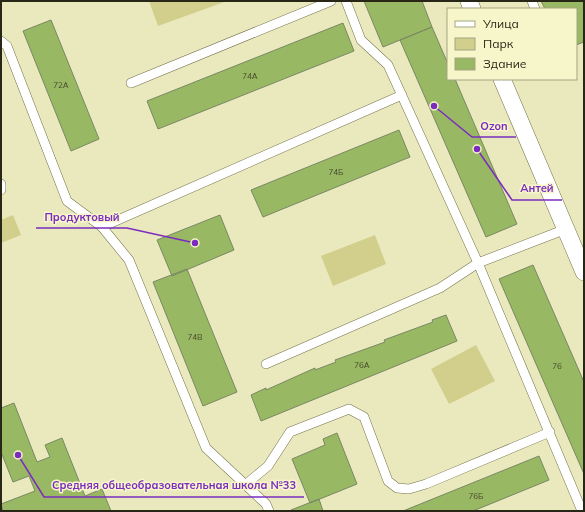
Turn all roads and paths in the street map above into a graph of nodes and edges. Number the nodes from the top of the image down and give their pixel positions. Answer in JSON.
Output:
{"nodes":[{"id":1,"x":331,"y":1,"type":"edge"},
{"id":2,"x":346,"y":1,"type":"edge"},
{"id":3,"x":1,"y":41,"type":"edge"},
{"id":4,"x":502,"y":80,"type":"edge"},
{"id":5,"x":131,"y":83,"type":"dead end"},
{"id":6,"x":402,"y":95,"type":"junction"},
{"id":7,"x":1,"y":184,"type":"edge"},
{"id":8,"x":1,"y":190,"type":"edge"},
{"id":9,"x":102,"y":227,"type":"junction"},
{"id":10,"x":566,"y":229,"type":"junction"},
{"id":11,"x":478,"y":263,"type":"junction"},
{"id":12,"x":584,"y":272,"type":"edge"},
{"id":13,"x":266,"y":364,"type":"dead end"},
{"id":14,"x":550,"y":432,"type":"junction"},
{"id":15,"x":245,"y":485,"type":"junction"},
{"id":16,"x":269,"y":511,"type":"edge"},
{"id":17,"x":582,"y":511,"type":"edge"}],
"edges":[{"from":1,"to":5,"type":"lane"},
{"from":2,"to":6,"type":"lane"},
{"from":3,"to":9,"type":"lane"},
{"from":4,"to":10,"type":"street"},
{"from":6,"to":9,"type":"lane"},
{"from":6,"to":11,"type":"lane"},
{"from":7,"to":8,"type":"lane"},
{"from":9,"to":15,"type":"lane"},
{"from":10,"to":11,"type":"lane"},
{"from":10,"to":12,"type":"street"},
{"from":11,"to":13,"type":"lane"},
{"from":11,"to":14,"type":"lane"},
{"from":14,"to":15,"type":"lane"},
{"from":14,"to":17,"type":"lane"},
{"from":15,"to":16,"type":"lane"}]}
